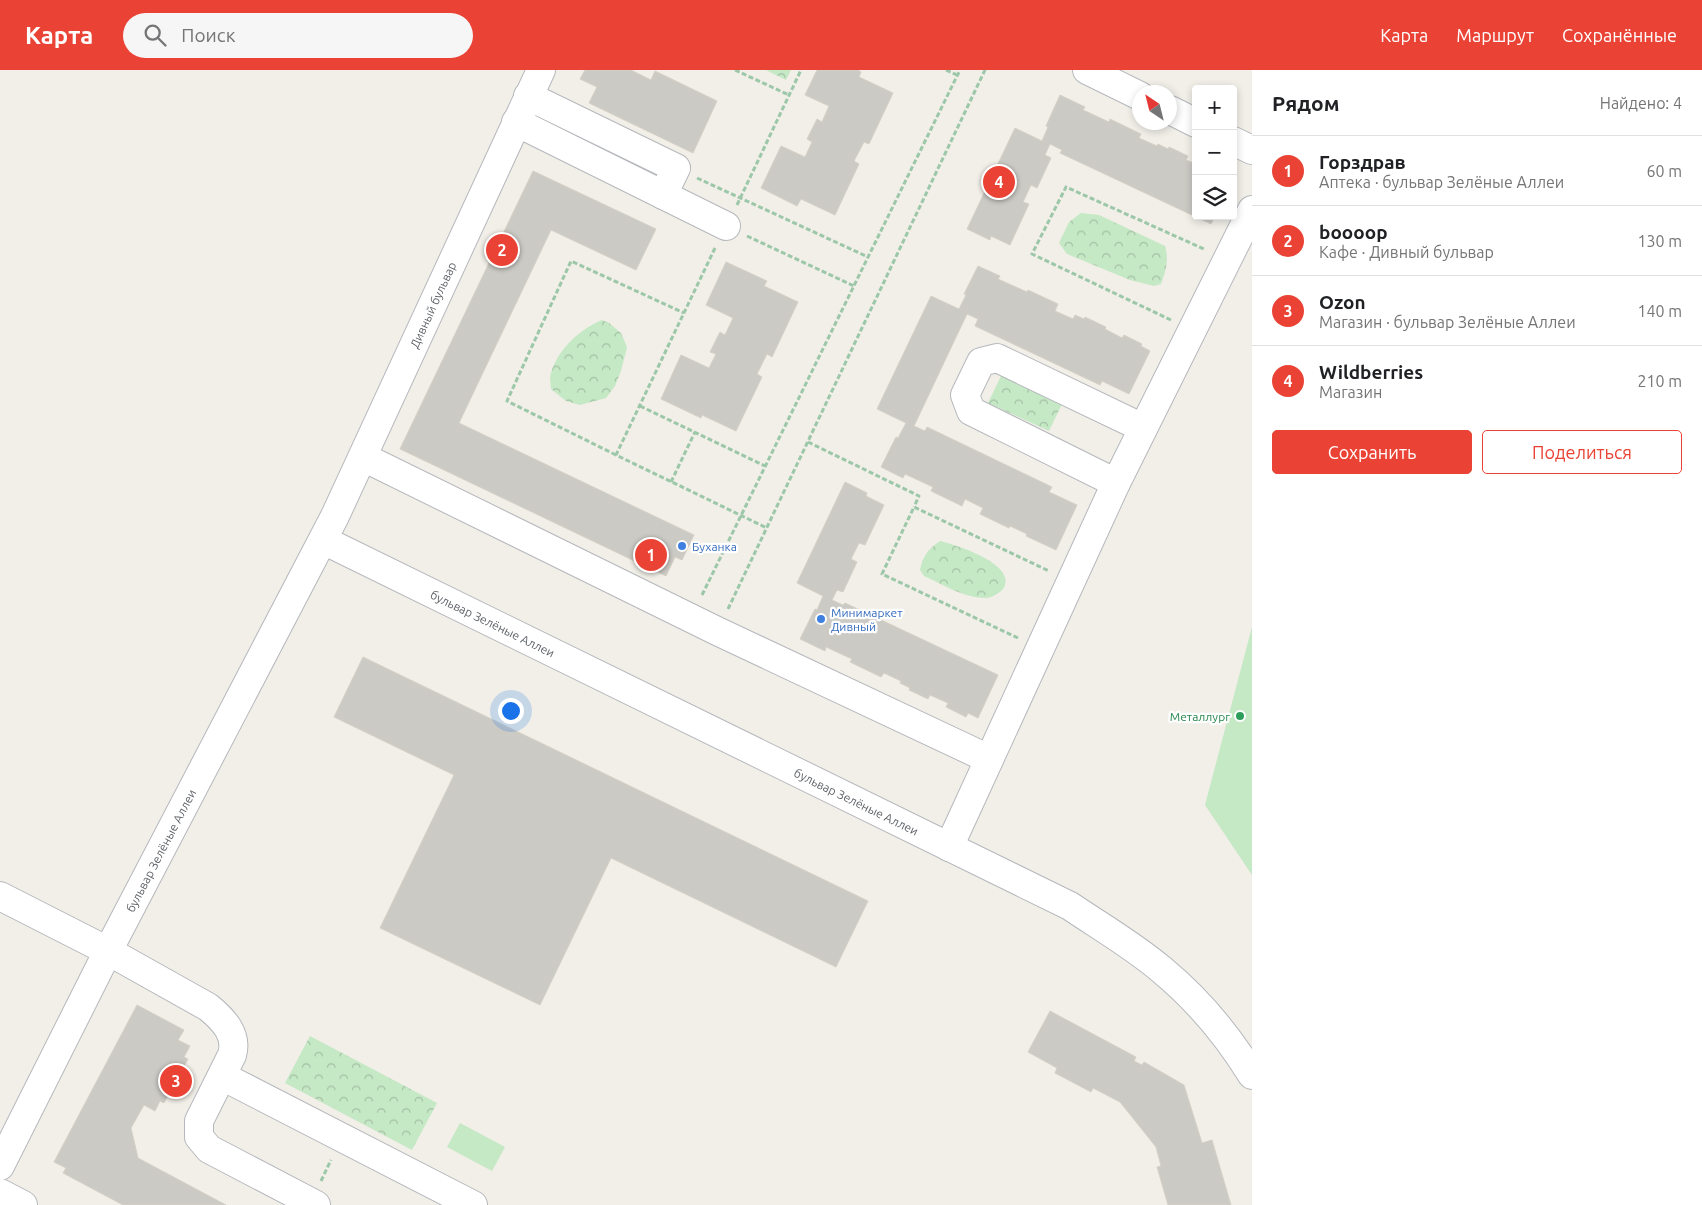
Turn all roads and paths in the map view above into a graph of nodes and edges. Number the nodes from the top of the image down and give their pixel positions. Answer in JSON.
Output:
{"nodes":[{"id":1,"x":541,"y":70,"type":"edge"},
{"id":2,"x":735,"y":70,"type":"edge"},
{"id":3,"x":801,"y":70,"type":"edge"},
{"id":4,"x":946,"y":70,"type":"edge"},
{"id":5,"x":960,"y":70,"type":"edge"},
{"id":6,"x":986,"y":70,"type":"edge"},
{"id":7,"x":1087,"y":70,"type":"edge"},
{"id":8,"x":957,"y":75,"type":"junction"},
{"id":9,"x":1132,"y":92,"type":"edge"},
{"id":10,"x":789,"y":95,"type":"junction"},
{"id":11,"x":528,"y":96,"type":"junction"},
{"id":12,"x":1177,"y":114,"type":"edge"},
{"id":13,"x":1192,"y":121,"type":"edge"},
{"id":14,"x":516,"y":122,"type":"junction"},
{"id":15,"x":1237,"y":143,"type":"edge"},
{"id":16,"x":1252,"y":150,"type":"edge"},
{"id":17,"x":676,"y":168,"type":"junction"},
{"id":18,"x":663,"y":195,"type":"junction"},
{"id":19,"x":740,"y":198,"type":"junction"},
{"id":20,"x":1252,"y":210,"type":"edge"},
{"id":21,"x":726,"y":226,"type":"junction"},
{"id":22,"x":868,"y":257,"type":"junction"},
{"id":23,"x":1227,"y":259,"type":"junction"},
{"id":24,"x":854,"y":286,"type":"junction"},
{"id":25,"x":684,"y":313,"type":"junction"},
{"id":26,"x":1192,"y":330,"type":"junction"},
{"id":27,"x":640,"y":406,"type":"junction"},
{"id":28,"x":1143,"y":428,"type":"junction"},
{"id":29,"x":695,"y":432,"type":"junction"},
{"id":30,"x":808,"y":442,"type":"junction"},
{"id":31,"x":616,"y":455,"type":"junction"},
{"id":32,"x":363,"y":457,"type":"junction"},
{"id":33,"x":765,"y":466,"type":"junction"},
{"id":34,"x":671,"y":482,"type":"junction"},
{"id":35,"x":1116,"y":484,"type":"junction"},
{"id":36,"x":914,"y":507,"type":"junction"},
{"id":37,"x":741,"y":516,"type":"junction"},
{"id":38,"x":767,"y":528,"type":"junction"},
{"id":39,"x":323,"y":540,"type":"junction"},
{"id":40,"x":1071,"y":581,"type":"junction"},
{"id":41,"x":691,"y":618,"type":"junction"},
{"id":42,"x":718,"y":631,"type":"junction"},
{"id":43,"x":1039,"y":648,"type":"junction"},
{"id":44,"x":990,"y":759,"type":"junction"},
{"id":45,"x":949,"y":847,"type":"junction"},
{"id":46,"x":0,"y":896,"type":"edge"},
{"id":47,"x":108,"y":951,"type":"junction"},
{"id":48,"x":1252,"y":1075,"type":"edge"},
{"id":49,"x":222,"y":1076,"type":"junction"},
{"id":50,"x":9,"y":1123,"type":"edge"},
{"id":51,"x":342,"y":1138,"type":"junction"},
{"id":52,"x":0,"y":1166,"type":"edge"},
{"id":53,"x":0,"y":1193,"type":"edge"},
{"id":54,"x":307,"y":1203,"type":"edge"},
{"id":55,"x":23,"y":1205,"type":"edge"},
{"id":56,"x":473,"y":1205,"type":"edge"}],
"edges":[{"from":1,"to":11,"type":"street","name":"Дивный бульвар"},
{"from":2,"to":10,"type":"path"},
{"from":3,"to":10,"type":"path"},
{"from":4,"to":8,"type":"path"},
{"from":5,"to":8,"type":"path"},
{"from":6,"to":30,"type":"path"},
{"from":7,"to":9,"type":"street"},
{"from":8,"to":22,"type":"path"},
{"from":10,"to":19,"type":"path"},
{"from":11,"to":14,"type":"street","name":"Дивный бульвар"},
{"from":11,"to":17,"type":"street"},
{"from":12,"to":13,"type":"street"},
{"from":14,"to":18,"type":"street"},
{"from":14,"to":32,"type":"street","name":"Дивный бульвар"},
{"from":15,"to":16,"type":"street"},
{"from":17,"to":18,"type":"street"},
{"from":17,"to":19,"type":"path"},
{"from":18,"to":21,"type":"street"},
{"from":19,"to":21,"type":"path"},
{"from":19,"to":22,"type":"path"},
{"from":20,"to":23,"type":"street"},
{"from":21,"to":24,"type":"path"},
{"from":21,"to":25,"type":"path"},
{"from":22,"to":24,"type":"path"},
{"from":23,"to":26,"type":"street"},
{"from":23,"to":26,"type":"path"},
{"from":24,"to":33,"type":"path"},
{"from":25,"to":27,"type":"path"},
{"from":25,"to":31,"type":"path"},
{"from":26,"to":28,"type":"street"},
{"from":27,"to":29,"type":"path"},
{"from":27,"to":31,"type":"path"},
{"from":28,"to":35,"type":"street"},
{"from":28,"to":35,"type":"street"},
{"from":29,"to":33,"type":"path"},
{"from":29,"to":34,"type":"path"},
{"from":30,"to":36,"type":"path"},
{"from":30,"to":38,"type":"path"},
{"from":31,"to":34,"type":"path"},
{"from":32,"to":39,"type":"street","name":"Дивный бульвар"},
{"from":32,"to":41,"type":"street"},
{"from":33,"to":37,"type":"path"},
{"from":34,"to":37,"type":"path"},
{"from":35,"to":40,"type":"street"},
{"from":36,"to":40,"type":"path"},
{"from":36,"to":43,"type":"path"},
{"from":37,"to":38,"type":"path"},
{"from":37,"to":41,"type":"path"},
{"from":38,"to":42,"type":"path"},
{"from":39,"to":45,"type":"street","name":"бульвар Зелёные Аллеи"},
{"from":39,"to":47,"type":"street","name":"бульвар Зелёные Аллеи"},
{"from":40,"to":43,"type":"street"},
{"from":41,"to":42,"type":"street"},
{"from":42,"to":44,"type":"street"},
{"from":43,"to":44,"type":"street"},
{"from":44,"to":45,"type":"street"},
{"from":45,"to":48,"type":"street","name":"бульвар Зелёные Аллеи"},
{"from":46,"to":47,"type":"street"},
{"from":47,"to":49,"type":"street"},
{"from":47,"to":50,"type":"street","name":"бульвар Зелёные Аллеи"},
{"from":49,"to":51,"type":"street"},
{"from":49,"to":54,"type":"street"},
{"from":50,"to":52,"type":"street","name":"бульвар Зелёные Аллеи"},
{"from":51,"to":54,"type":"path"},
{"from":51,"to":56,"type":"street"},
{"from":53,"to":55,"type":"street"}]}
